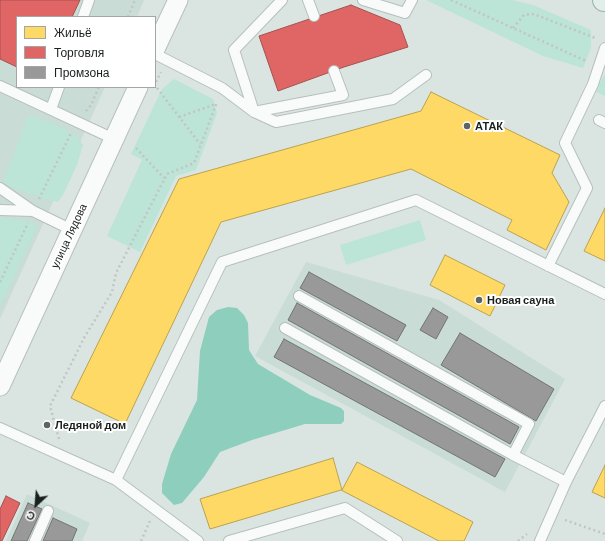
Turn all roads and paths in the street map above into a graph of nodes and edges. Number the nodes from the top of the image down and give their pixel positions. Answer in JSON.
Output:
{"nodes":[{"id":1,"x":89,"y":0,"type":"edge"},
{"id":2,"x":135,"y":0,"type":"edge"},
{"id":3,"x":178,"y":0,"type":"edge"},
{"id":4,"x":282,"y":0,"type":"edge"},
{"id":5,"x":308,"y":0,"type":"edge"},
{"id":6,"x":362,"y":0,"type":"edge"},
{"id":7,"x":412,"y":0,"type":"edge"},
{"id":8,"x":451,"y":0,"type":"edge"},
{"id":9,"x":83,"y":16,"type":"edge"},
{"id":10,"x":128,"y":16,"type":"edge"},
{"id":11,"x":314,"y":16,"type":"dead end"},
{"id":12,"x":513,"y":28,"type":"junction"},
{"id":13,"x":598,"y":39,"type":"dead end"},
{"id":14,"x":156,"y":47,"type":"edge"},
{"id":15,"x":605,"y":48,"type":"edge"},
{"id":16,"x":156,"y":55,"type":"edge"},
{"id":17,"x":599,"y":66,"type":"junction"},
{"id":18,"x":334,"y":71,"type":"dead end"},
{"id":19,"x":426,"y":75,"type":"dead end"},
{"id":20,"x":0,"y":86,"type":"edge"},
{"id":21,"x":156,"y":87,"type":"edge"},
{"id":22,"x":59,"y":88,"type":"edge"},
{"id":23,"x":99,"y":88,"type":"edge"},
{"id":24,"x":138,"y":88,"type":"edge"},
{"id":25,"x":222,"y":88,"type":"junction"},
{"id":26,"x":216,"y":104,"type":"junction"},
{"id":27,"x":51,"y":109,"type":"junction"},
{"id":28,"x":254,"y":112,"type":"junction"},
{"id":29,"x":179,"y":117,"type":"junction"},
{"id":30,"x":77,"y":122,"type":"junction"},
{"id":31,"x":114,"y":138,"type":"junction"},
{"id":32,"x":201,"y":144,"type":"junction"},
{"id":33,"x":136,"y":148,"type":"dead end"},
{"id":34,"x":164,"y":178,"type":"junction"},
{"id":35,"x":0,"y":188,"type":"edge"},
{"id":36,"x":1,"y":209,"type":"edge"},
{"id":37,"x":34,"y":211,"type":"junction"},
{"id":38,"x":72,"y":230,"type":"junction"},
{"id":39,"x":548,"y":266,"type":"junction"},
{"id":40,"x":0,"y":282,"type":"edge"},
{"id":41,"x":605,"y":294,"type":"edge"},
{"id":42,"x":299,"y":296,"type":"dead end"},
{"id":43,"x":285,"y":328,"type":"dead end"},
{"id":44,"x":0,"y":386,"type":"edge"},
{"id":45,"x":605,"y":406,"type":"edge"},
{"id":46,"x":0,"y":428,"type":"edge"},
{"id":47,"x":513,"y":455,"type":"junction"},
{"id":48,"x":63,"y":456,"type":"junction"},
{"id":49,"x":116,"y":480,"type":"junction"},
{"id":50,"x":566,"y":482,"type":"junction"},
{"id":51,"x":156,"y":510,"type":"junction"},
{"id":52,"x":48,"y":511,"type":"dead end"},
{"id":53,"x":551,"y":514,"type":"junction"},
{"id":54,"x":605,"y":534,"type":"edge"},
{"id":55,"x":35,"y":541,"type":"edge"},
{"id":56,"x":141,"y":541,"type":"edge"},
{"id":57,"x":198,"y":541,"type":"edge"},
{"id":58,"x":229,"y":541,"type":"edge"},
{"id":59,"x":397,"y":541,"type":"edge"},
{"id":60,"x":540,"y":541,"type":"edge"}],
"edges":[{"from":1,"to":9,"type":"lane"},
{"from":2,"to":10,"type":"path"},
{"from":3,"to":14,"type":"street"},
{"from":4,"to":28,"type":"lane"},
{"from":5,"to":11,"type":"lane"},
{"from":6,"to":7,"type":"lane"},
{"from":8,"to":12,"type":"path"},
{"from":12,"to":13,"type":"path"},
{"from":12,"to":17,"type":"path"},
{"from":15,"to":17,"type":"lane"},
{"from":16,"to":25,"type":"lane"},
{"from":17,"to":39,"type":"lane"},
{"from":18,"to":28,"type":"lane"},
{"from":19,"to":28,"type":"lane"},
{"from":20,"to":27,"type":"lane"},
{"from":21,"to":29,"type":"path"},
{"from":22,"to":27,"type":"lane"},
{"from":23,"to":30,"type":"path"},
{"from":24,"to":31,"type":"street","name":"улица Лядова"},
{"from":25,"to":26,"type":"path"},
{"from":25,"to":28,"type":"lane"},
{"from":26,"to":29,"type":"path"},
{"from":26,"to":32,"type":"path"},
{"from":27,"to":30,"type":"lane"},
{"from":29,"to":32,"type":"path"},
{"from":30,"to":31,"type":"lane"},
{"from":30,"to":37,"type":"path"},
{"from":31,"to":38,"type":"street","name":"улица Лядова"},
{"from":32,"to":34,"type":"path"},
{"from":33,"to":34,"type":"path"},
{"from":34,"to":48,"type":"path"},
{"from":35,"to":37,"type":"lane"},
{"from":36,"to":37,"type":"lane"},
{"from":37,"to":38,"type":"lane"},
{"from":37,"to":40,"type":"path"},
{"from":38,"to":44,"type":"street","name":"улица Лядова"},
{"from":39,"to":41,"type":"lane"},
{"from":39,"to":49,"type":"lane"},
{"from":42,"to":47,"type":"lane"},
{"from":43,"to":47,"type":"lane"},
{"from":45,"to":50,"type":"lane"},
{"from":46,"to":48,"type":"lane"},
{"from":47,"to":50,"type":"lane"},
{"from":48,"to":49,"type":"lane"},
{"from":49,"to":51,"type":"lane"},
{"from":50,"to":53,"type":"lane"},
{"from":51,"to":56,"type":"path"},
{"from":51,"to":57,"type":"lane"},
{"from":52,"to":55,"type":"lane"},
{"from":53,"to":54,"type":"path"},
{"from":53,"to":60,"type":"lane"},
{"from":58,"to":59,"type":"lane"}]}
